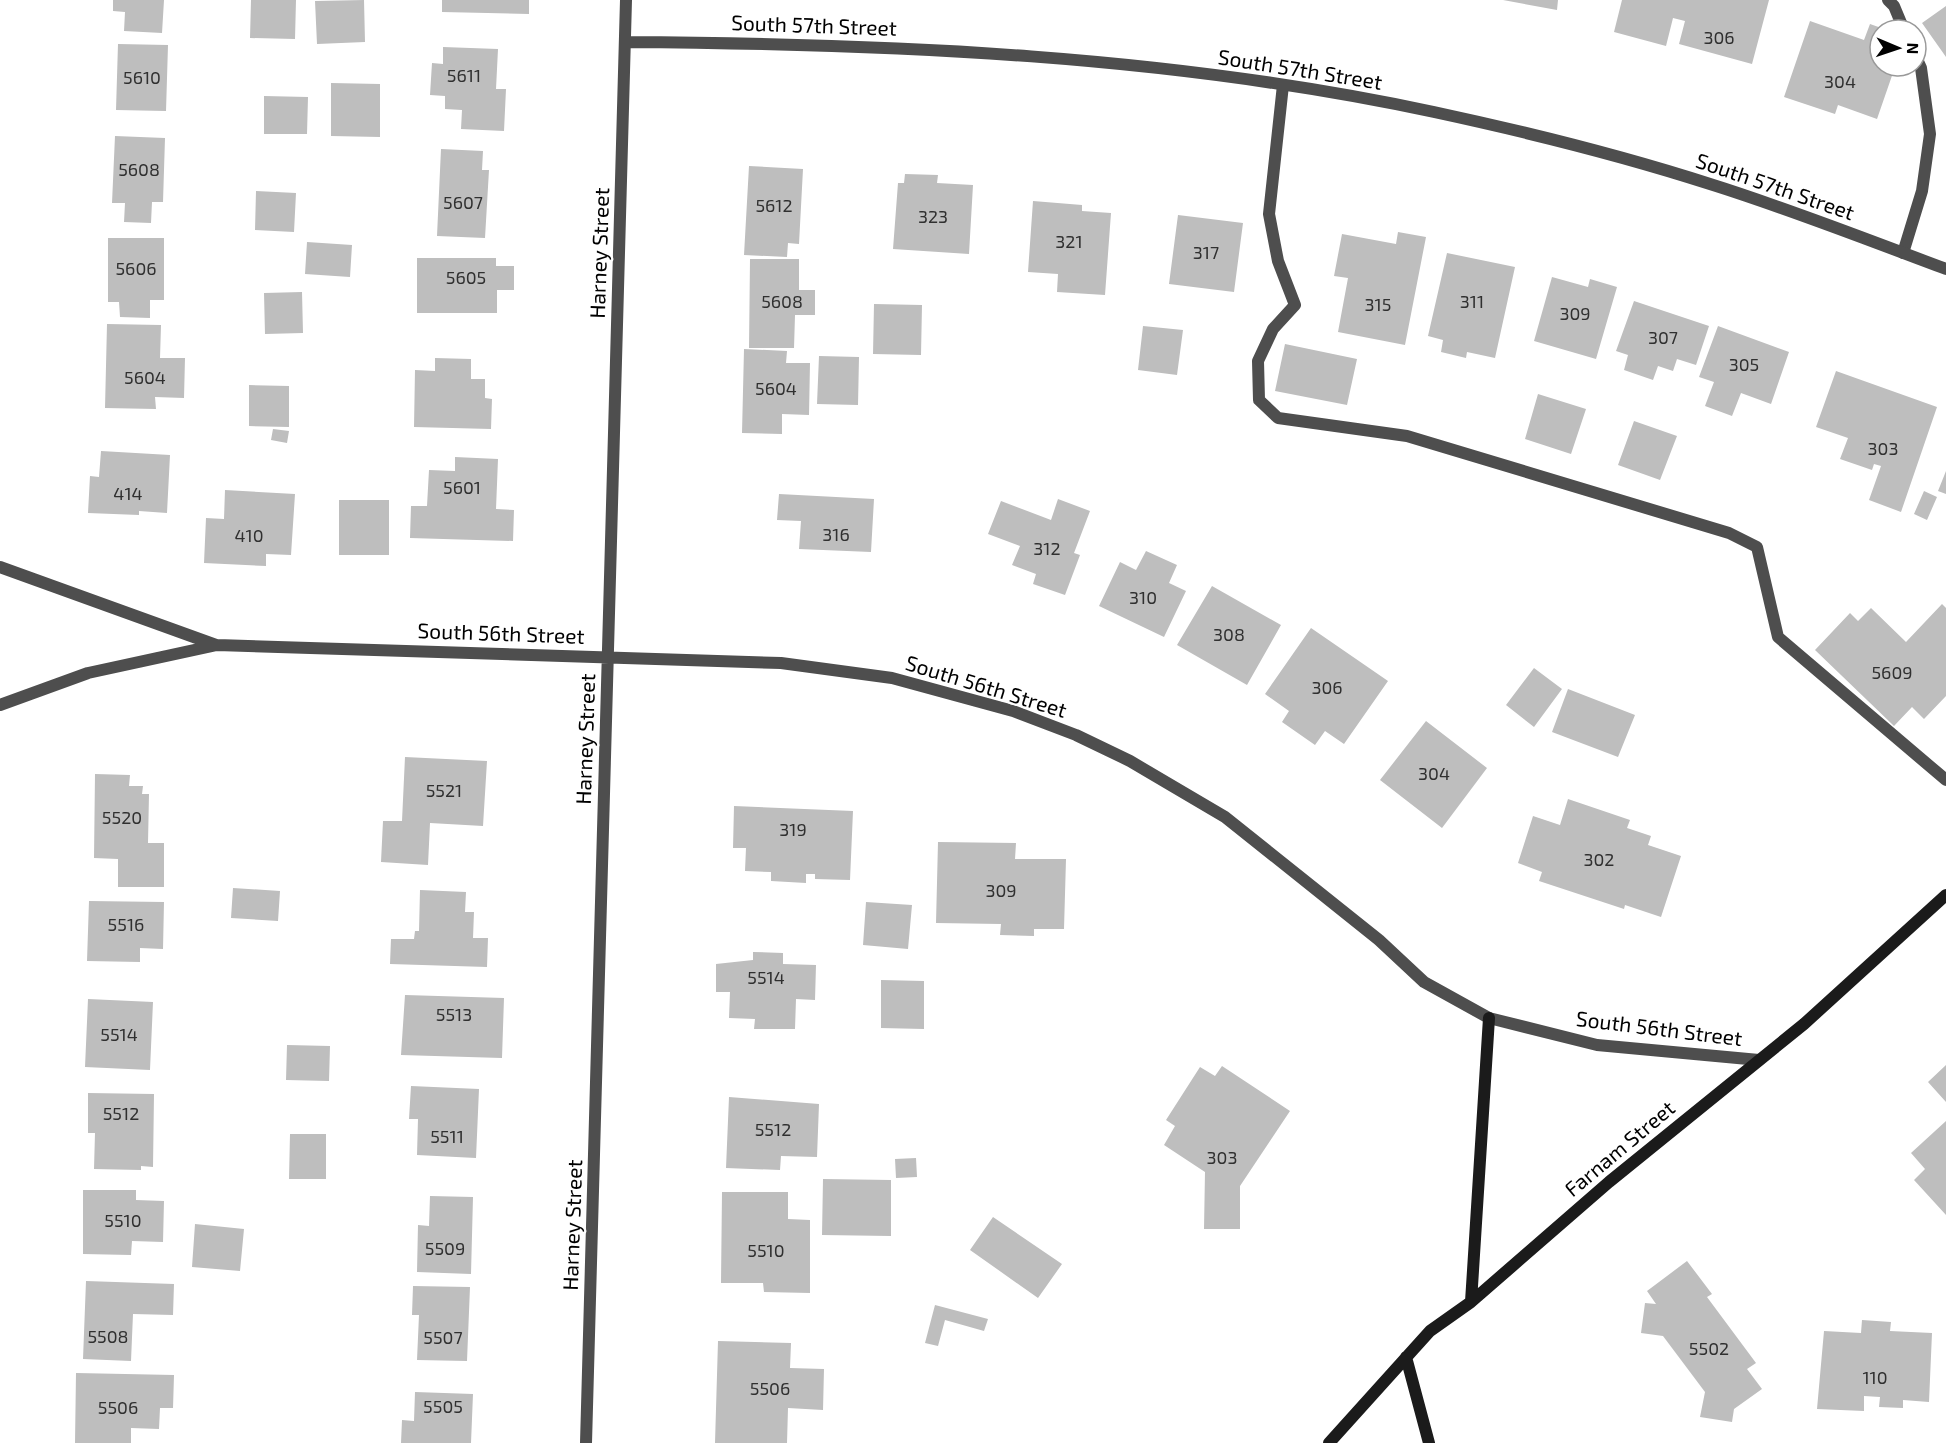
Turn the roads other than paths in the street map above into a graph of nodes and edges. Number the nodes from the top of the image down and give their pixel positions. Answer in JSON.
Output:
{"nodes":[{"id":1,"x":626,"y":0,"type":"edge"},
{"id":2,"x":1888,"y":0,"type":"edge"},
{"id":3,"x":1899,"y":18,"type":"edge"},
{"id":4,"x":625,"y":42,"type":"junction"},
{"id":5,"x":1922,"y":78,"type":"edge"},
{"id":6,"x":1282,"y":85,"type":"junction"},
{"id":7,"x":1903,"y":253,"type":"junction"},
{"id":8,"x":1946,"y":269,"type":"edge"},
{"id":9,"x":0,"y":567,"type":"edge"},
{"id":10,"x":217,"y":645,"type":"junction"},
{"id":11,"x":608,"y":657,"type":"junction"},
{"id":12,"x":0,"y":705,"type":"edge"},
{"id":13,"x":1946,"y":780,"type":"edge"},
{"id":14,"x":1946,"y":895,"type":"edge"},
{"id":15,"x":1489,"y":1018,"type":"junction"},
{"id":16,"x":1759,"y":1060,"type":"junction"},
{"id":17,"x":1471,"y":1302,"type":"junction"},
{"id":18,"x":1406,"y":1357,"type":"junction"},
{"id":19,"x":586,"y":1443,"type":"edge"},
{"id":20,"x":1329,"y":1443,"type":"edge"},
{"id":21,"x":1429,"y":1443,"type":"edge"}],
"edges":[{"from":1,"to":4,"type":"street","name":"Harney Street"},
{"from":2,"to":3,"type":"street"},
{"from":4,"to":6,"type":"street","name":"South 57th Street"},
{"from":4,"to":11,"type":"street","name":"Harney Street"},
{"from":5,"to":7,"type":"street"},
{"from":6,"to":7,"type":"street","name":"South 57th Street"},
{"from":6,"to":13,"type":"street"},
{"from":7,"to":8,"type":"street","name":"South 57th Street"},
{"from":9,"to":10,"type":"street","name":"South 56th Street"},
{"from":10,"to":11,"type":"street","name":"South 56th Street"},
{"from":10,"to":12,"type":"street","name":"South 56th Street"},
{"from":11,"to":15,"type":"street","name":"South 56th Street"},
{"from":11,"to":19,"type":"street","name":"Harney Street"},
{"from":14,"to":16,"type":"main road","name":"Farnam Street"},
{"from":15,"to":16,"type":"street","name":"South 56th Street"},
{"from":15,"to":17,"type":"main road"},
{"from":16,"to":17,"type":"main road","name":"Farnam Street"},
{"from":17,"to":18,"type":"main road","name":"Farnam Street"},
{"from":18,"to":20,"type":"main road","name":"Farnam Street"},
{"from":18,"to":21,"type":"main road"}]}
